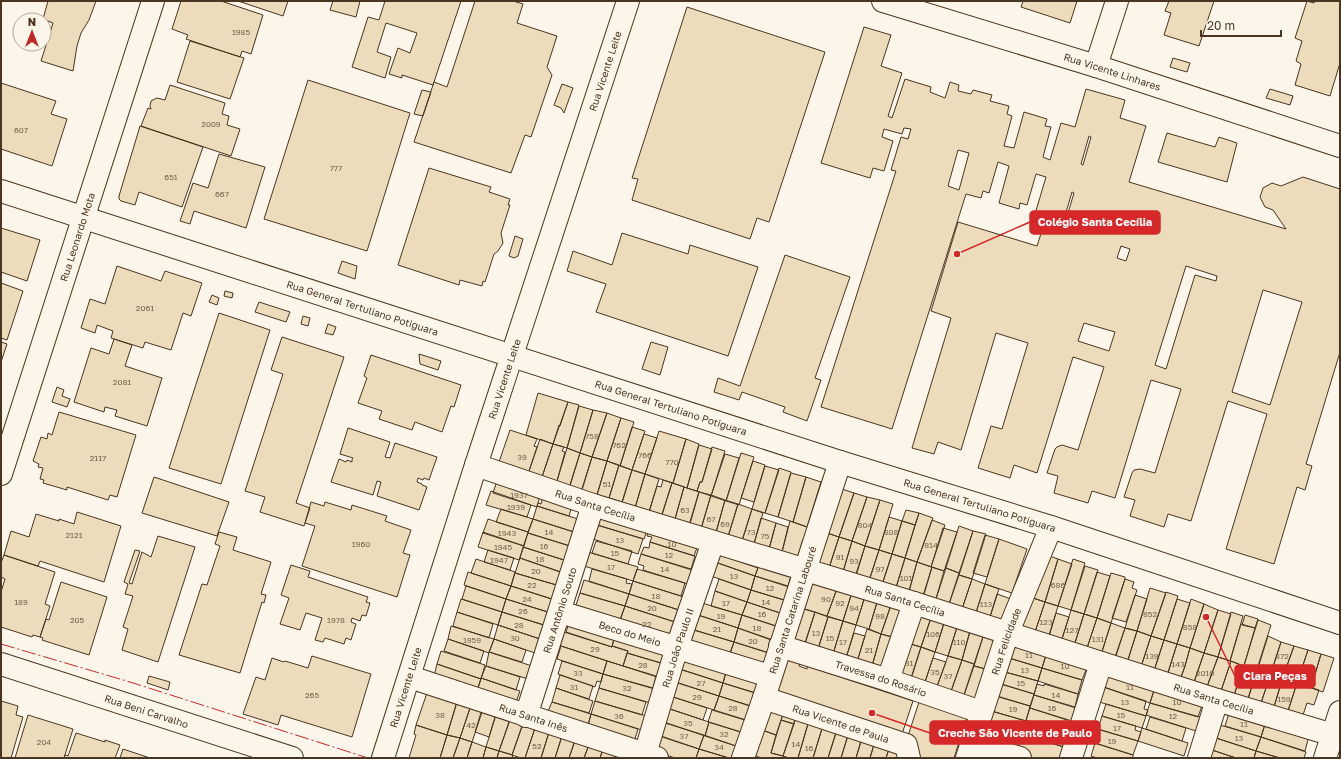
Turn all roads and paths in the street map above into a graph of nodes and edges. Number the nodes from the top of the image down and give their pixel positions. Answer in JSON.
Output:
{"nodes":[{"id":1,"x":153,"y":1,"type":"edge"},
{"id":2,"x":628,"y":1,"type":"edge"},
{"id":3,"x":883,"y":1,"type":"edge"},
{"id":4,"x":1117,"y":1,"type":"edge"},
{"id":5,"x":1096,"y":66,"type":"junction"},
{"id":6,"x":1340,"y":146,"type":"edge"},
{"id":7,"x":1,"y":191,"type":"edge"},
{"id":8,"x":82,"y":219,"type":"junction"},
{"id":9,"x":513,"y":357,"type":"junction"},
{"id":10,"x":840,"y":462,"type":"junction"},
{"id":11,"x":476,"y":466,"type":"junction"},
{"id":12,"x":1,"y":474,"type":"edge"},
{"id":13,"x":593,"y":505,"type":"junction"},
{"id":14,"x":1051,"y":527,"type":"junction"},
{"id":15,"x":713,"y":542,"type":"junction"},
{"id":16,"x":805,"y":569,"type":"junction"},
{"id":17,"x":914,"y":603,"type":"junction"},
{"id":18,"x":560,"y":612,"type":"junction"},
{"id":19,"x":1340,"y":623,"type":"edge"},
{"id":20,"x":1008,"y":632,"type":"junction"},
{"id":21,"x":780,"y":646,"type":"junction"},
{"id":22,"x":677,"y":647,"type":"junction"},
{"id":23,"x":1100,"y":663,"type":"junction"},
{"id":24,"x":1,"y":664,"type":"edge"},
{"id":25,"x":770,"y":676,"type":"junction"},
{"id":26,"x":410,"y":677,"type":"junction"},
{"id":27,"x":888,"y":680,"type":"junction"},
{"id":28,"x":764,"y":698,"type":"junction"},
{"id":29,"x":1217,"y":700,"type":"junction"},
{"id":30,"x":981,"y":712,"type":"junction"},
{"id":31,"x":1340,"y":712,"type":"edge"},
{"id":32,"x":526,"y":716,"type":"junction"},
{"id":33,"x":1333,"y":735,"type":"junction"},
{"id":34,"x":969,"y":751,"type":"edge"},
{"id":35,"x":651,"y":756,"type":"edge"},
{"id":36,"x":292,"y":758,"type":"edge"},
{"id":37,"x":383,"y":758,"type":"edge"},
{"id":38,"x":743,"y":758,"type":"edge"},
{"id":39,"x":910,"y":758,"type":"edge"},
{"id":40,"x":1020,"y":758,"type":"edge"},
{"id":41,"x":1071,"y":758,"type":"edge"},
{"id":42,"x":1199,"y":758,"type":"edge"},
{"id":43,"x":1325,"y":758,"type":"edge"}],
"edges":[{"from":1,"to":8,"type":"street","name":"Rua Leonardo Mota"},
{"from":2,"to":9,"type":"street","name":"Rua Vicente Leite"},
{"from":3,"to":5,"type":"street","name":"Rua Vicente Linhares"},
{"from":4,"to":5,"type":"street"},
{"from":5,"to":6,"type":"street","name":"Rua Vicente Linhares"},
{"from":7,"to":8,"type":"street","name":"Rua General Tertuliano Potiguara"},
{"from":8,"to":9,"type":"street","name":"Rua General Tertuliano Potiguara"},
{"from":8,"to":12,"type":"street","name":"Rua Leonardo Mota"},
{"from":9,"to":10,"type":"street","name":"Rua General Tertuliano Potiguara"},
{"from":9,"to":11,"type":"street","name":"Rua Vicente Leite"},
{"from":10,"to":14,"type":"street","name":"Rua General Tertuliano Potiguara"},
{"from":10,"to":16,"type":"street","name":"Rua Santa Catarina Labouré"},
{"from":11,"to":13,"type":"street","name":"Rua Santa Cecília"},
{"from":11,"to":26,"type":"street","name":"Rua Vicente Leite"},
{"from":13,"to":15,"type":"street","name":"Rua Santa Cecília"},
{"from":13,"to":18,"type":"street","name":"Rua Antônio Souto"},
{"from":14,"to":19,"type":"street","name":"Rua General Tertuliano Potiguara"},
{"from":14,"to":20,"type":"street","name":"Rua Felicidade"},
{"from":15,"to":16,"type":"street","name":"Rua Santa Cecília"},
{"from":15,"to":22,"type":"street","name":"Rua João Paulo II"},
{"from":16,"to":17,"type":"street","name":"Rua Santa Cecília"},
{"from":16,"to":21,"type":"street","name":"Rua Santa Catarina Labouré"},
{"from":17,"to":20,"type":"street","name":"Rua Santa Cecília"},
{"from":17,"to":27,"type":"street"},
{"from":18,"to":22,"type":"street","name":"Beco do Meio"},
{"from":18,"to":32,"type":"street","name":"Rua Antônio Souto"},
{"from":20,"to":23,"type":"street","name":"Rua Santa Cecília"},
{"from":20,"to":30,"type":"street","name":"Rua Felicidade"},
{"from":21,"to":25,"type":"street","name":"Rua Santa Catarina Labouré"},
{"from":21,"to":27,"type":"street","name":"Travessa do Rosário"},
{"from":22,"to":25,"type":"street","name":"Beco do Meio"},
{"from":22,"to":35,"type":"street","name":"Rua João Paulo II"},
{"from":23,"to":29,"type":"street","name":"Rua Santa Cecília"},
{"from":23,"to":41,"type":"street"},
{"from":24,"to":36,"type":"street","name":"Rua Beni Carvalho"},
{"from":25,"to":28,"type":"street","name":"Rua Santa Catarina Labouré"},
{"from":26,"to":32,"type":"street","name":"Rua Santa Inês"},
{"from":26,"to":37,"type":"street","name":"Rua Vicente Leite"},
{"from":27,"to":30,"type":"street","name":"Travessa do Rosário"},
{"from":28,"to":38,"type":"street","name":"Rua Santa Catarina Labouré"},
{"from":28,"to":39,"type":"street","name":"Rua Vicente de Paula"},
{"from":29,"to":33,"type":"street","name":"Rua Santa Cecília"},
{"from":29,"to":42,"type":"street"},
{"from":30,"to":34,"type":"street","name":"Rua Felicidade"},
{"from":31,"to":33,"type":"street"},
{"from":32,"to":35,"type":"street","name":"Rua Santa Inês"},
{"from":33,"to":43,"type":"street"},
{"from":34,"to":40,"type":"street"}]}
